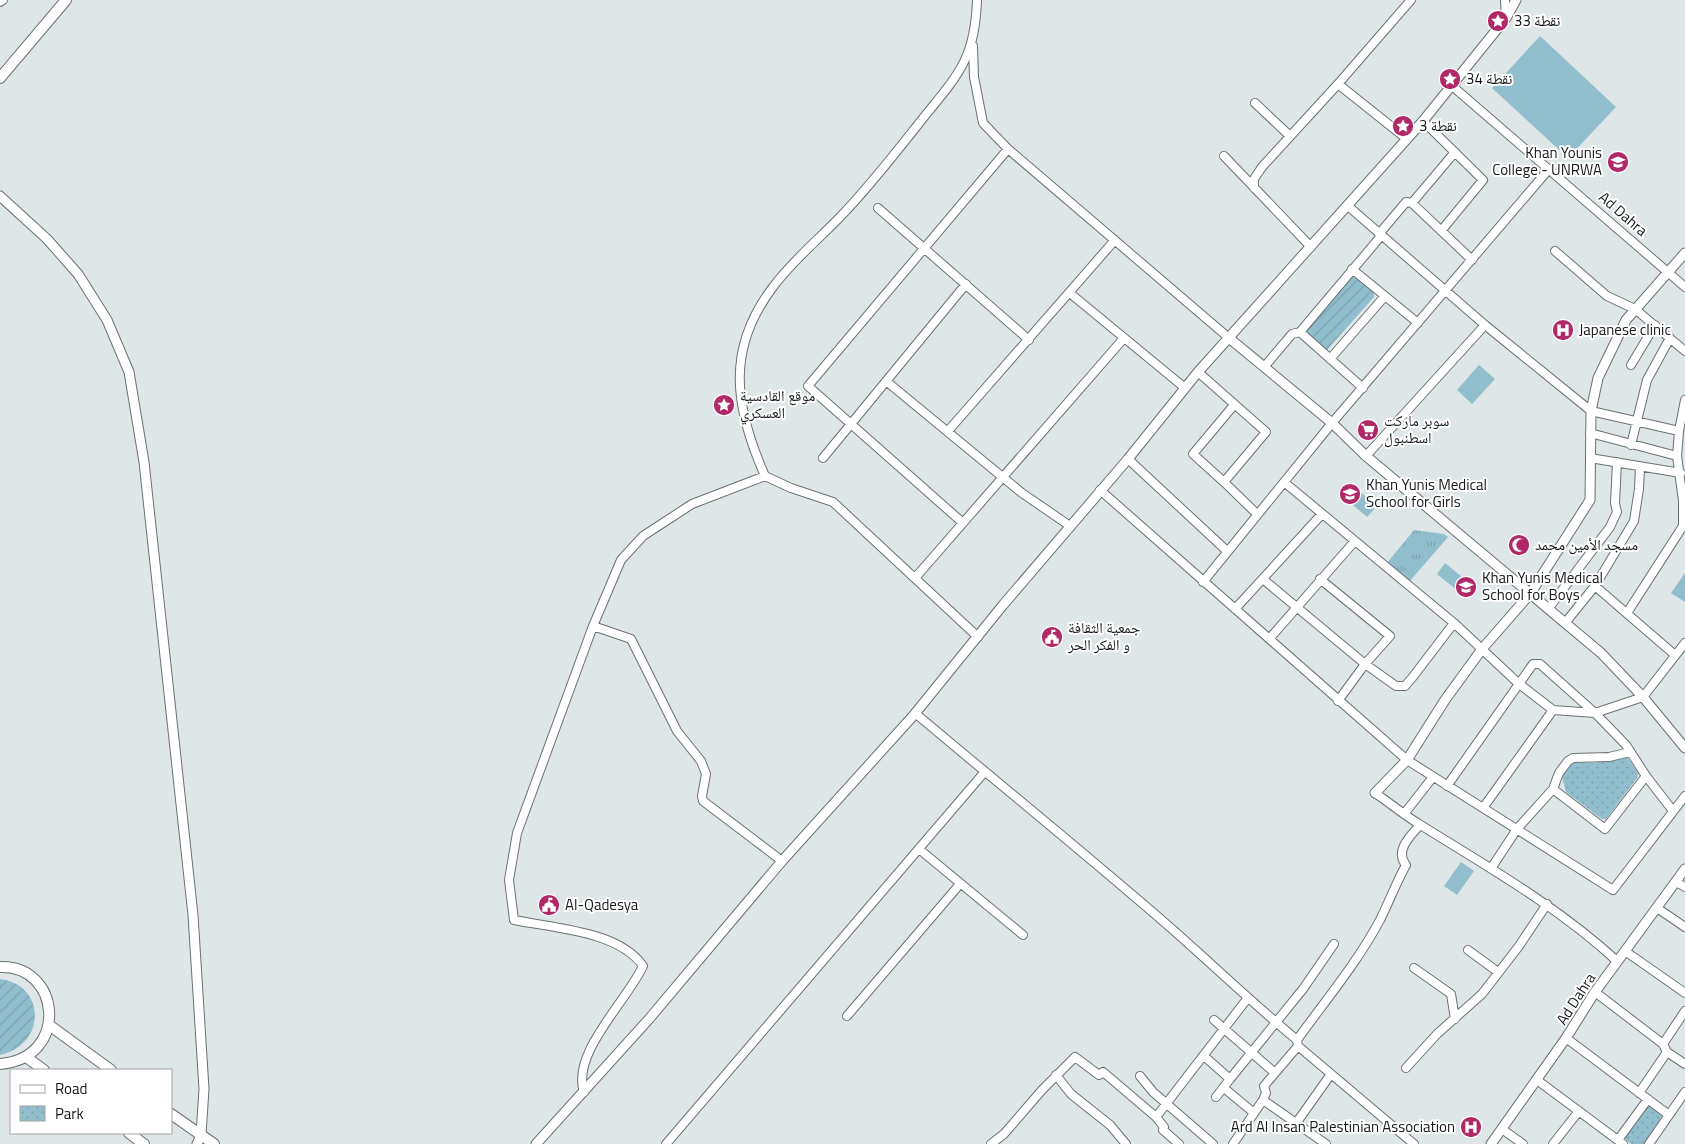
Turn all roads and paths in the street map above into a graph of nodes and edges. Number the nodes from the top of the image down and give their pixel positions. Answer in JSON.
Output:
{"nodes":[{"id":1,"x":66,"y":0,"type":"edge"},
{"id":2,"x":977,"y":0,"type":"edge"},
{"id":3,"x":1411,"y":0,"type":"edge"},
{"id":4,"x":1505,"y":0,"type":"edge"},
{"id":5,"x":1516,"y":0,"type":"edge"},
{"id":6,"x":1506,"y":18,"type":"junction"},
{"id":7,"x":973,"y":41,"type":"junction"},
{"id":8,"x":0,"y":78,"type":"edge"},
{"id":9,"x":1338,"y":84,"type":"junction"},
{"id":10,"x":1451,"y":85,"type":"junction"},
{"id":11,"x":1255,"y":103,"type":"dead end"},
{"id":12,"x":1423,"y":121,"type":"junction"},
{"id":13,"x":1290,"y":136,"type":"junction"},
{"id":14,"x":1407,"y":139,"type":"junction"},
{"id":15,"x":1008,"y":149,"type":"junction"},
{"id":16,"x":1455,"y":152,"type":"junction"},
{"id":17,"x":1224,"y":156,"type":"dead end"},
{"id":18,"x":1549,"y":169,"type":"junction"},
{"id":19,"x":1254,"y":188,"type":"junction"},
{"id":20,"x":0,"y":196,"type":"edge"},
{"id":21,"x":1412,"y":203,"type":"junction"},
{"id":22,"x":1348,"y":206,"type":"junction"},
{"id":23,"x":878,"y":208,"type":"dead end"},
{"id":24,"x":1441,"y":231,"type":"junction"},
{"id":25,"x":1380,"y":235,"type":"junction"},
{"id":26,"x":1115,"y":240,"type":"junction"},
{"id":27,"x":1311,"y":246,"type":"junction"},
{"id":28,"x":924,"y":248,"type":"junction"},
{"id":29,"x":1556,"y":251,"type":"dead end"},
{"id":30,"x":1685,"y":253,"type":"edge"},
{"id":31,"x":1472,"y":260,"type":"junction"},
{"id":32,"x":1352,"y":269,"type":"junction"},
{"id":33,"x":1668,"y":272,"type":"junction"},
{"id":34,"x":966,"y":284,"type":"junction"},
{"id":35,"x":1685,"y":287,"type":"edge"},
{"id":36,"x":1446,"y":291,"type":"junction"},
{"id":37,"x":1070,"y":294,"type":"dead end"},
{"id":38,"x":1385,"y":296,"type":"junction"},
{"id":39,"x":1635,"y":309,"type":"junction"},
{"id":40,"x":1418,"y":323,"type":"junction"},
{"id":41,"x":1485,"y":325,"type":"junction"},
{"id":42,"x":1655,"y":326,"type":"junction"},
{"id":43,"x":1300,"y":332,"type":"junction"},
{"id":44,"x":1124,"y":338,"type":"junction"},
{"id":45,"x":1229,"y":338,"type":"junction"},
{"id":46,"x":1670,"y":338,"type":"junction"},
{"id":47,"x":1029,"y":340,"type":"junction"},
{"id":48,"x":1685,"y":351,"type":"edge"},
{"id":49,"x":1330,"y":359,"type":"junction"},
{"id":50,"x":1631,"y":365,"type":"dead end"},
{"id":51,"x":1264,"y":366,"type":"junction"},
{"id":52,"x":1198,"y":372,"type":"junction"},
{"id":53,"x":886,"y":381,"type":"junction"},
{"id":54,"x":1185,"y":388,"type":"junction"},
{"id":55,"x":1363,"y":388,"type":"junction"},
{"id":56,"x":1685,"y":400,"type":"edge"},
{"id":57,"x":1234,"y":405,"type":"junction"},
{"id":58,"x":1591,"y":411,"type":"junction"},
{"id":59,"x":1637,"y":421,"type":"junction"},
{"id":60,"x":1332,"y":423,"type":"junction"},
{"id":61,"x":851,"y":424,"type":"junction"},
{"id":62,"x":948,"y":431,"type":"junction"},
{"id":63,"x":1679,"y":431,"type":"junction"},
{"id":64,"x":1590,"y":433,"type":"junction"},
{"id":65,"x":1631,"y":445,"type":"junction"},
{"id":66,"x":1366,"y":456,"type":"junction"},
{"id":67,"x":1677,"y":456,"type":"junction"},
{"id":68,"x":823,"y":458,"type":"dead end"},
{"id":69,"x":1590,"y":458,"type":"junction"},
{"id":70,"x":1128,"y":459,"type":"junction"},
{"id":71,"x":1617,"y":462,"type":"junction"},
{"id":72,"x":1640,"y":467,"type":"junction"},
{"id":73,"x":1681,"y":473,"type":"junction"},
{"id":74,"x":764,"y":476,"type":"junction"},
{"id":75,"x":1003,"y":478,"type":"junction"},
{"id":76,"x":1224,"y":482,"type":"junction"},
{"id":77,"x":1284,"y":482,"type":"junction"},
{"id":78,"x":1100,"y":490,"type":"junction"},
{"id":79,"x":1684,"y":500,"type":"edge"},
{"id":80,"x":1257,"y":514,"type":"junction"},
{"id":81,"x":1321,"y":514,"type":"junction"},
{"id":82,"x":963,"y":523,"type":"junction"},
{"id":83,"x":1070,"y":526,"type":"junction"},
{"id":84,"x":1684,"y":526,"type":"edge"},
{"id":85,"x":1354,"y":542,"type":"junction"},
{"id":86,"x":1227,"y":551,"type":"junction"},
{"id":87,"x":915,"y":578,"type":"junction"},
{"id":88,"x":1264,"y":580,"type":"junction"},
{"id":89,"x":1320,"y":580,"type":"junction"},
{"id":90,"x":1203,"y":582,"type":"junction"},
{"id":91,"x":1595,"y":586,"type":"junction"},
{"id":92,"x":1530,"y":594,"type":"junction"},
{"id":93,"x":1296,"y":605,"type":"junction"},
{"id":94,"x":1235,"y":609,"type":"junction"},
{"id":95,"x":1548,"y":609,"type":"junction"},
{"id":96,"x":1627,"y":613,"type":"junction"},
{"id":97,"x":1454,"y":623,"type":"junction"},
{"id":98,"x":1565,"y":623,"type":"junction"},
{"id":99,"x":593,"y":626,"type":"junction"},
{"id":100,"x":978,"y":637,"type":"junction"},
{"id":101,"x":1270,"y":638,"type":"junction"},
{"id":102,"x":1685,"y":643,"type":"edge"},
{"id":103,"x":1482,"y":649,"type":"junction"},
{"id":104,"x":1675,"y":655,"type":"junction"},
{"id":105,"x":1365,"y":664,"type":"junction"},
{"id":106,"x":1518,"y":682,"type":"junction"},
{"id":107,"x":1643,"y":697,"type":"junction"},
{"id":108,"x":1338,"y":701,"type":"junction"},
{"id":109,"x":1553,"y":710,"type":"junction"},
{"id":110,"x":915,"y":713,"type":"junction"},
{"id":111,"x":1595,"y":713,"type":"junction"},
{"id":112,"x":1685,"y":748,"type":"edge"},
{"id":113,"x":1630,"y":752,"type":"junction"},
{"id":114,"x":1408,"y":760,"type":"junction"},
{"id":115,"x":982,"y":775,"type":"dead end"},
{"id":116,"x":1646,"y":776,"type":"junction"},
{"id":117,"x":1433,"y":777,"type":"junction"},
{"id":118,"x":1447,"y":786,"type":"junction"},
{"id":119,"x":1553,"y":789,"type":"junction"},
{"id":120,"x":1375,"y":793,"type":"joint"},
{"id":121,"x":1685,"y":796,"type":"edge"},
{"id":122,"x":1483,"y":808,"type":"junction"},
{"id":123,"x":1673,"y":811,"type":"junction"},
{"id":124,"x":1404,"y":814,"type":"junction"},
{"id":125,"x":1420,"y":825,"type":"junction"},
{"id":126,"x":1516,"y":829,"type":"junction"},
{"id":127,"x":919,"y":849,"type":"junction"},
{"id":128,"x":782,"y":861,"type":"junction"},
{"id":129,"x":1492,"y":867,"type":"junction"},
{"id":130,"x":1685,"y":869,"type":"edge"},
{"id":131,"x":1676,"y":882,"type":"junction"},
{"id":132,"x":960,"y":884,"type":"junction"},
{"id":133,"x":1685,"y":887,"type":"edge"},
{"id":134,"x":1547,"y":904,"type":"junction"},
{"id":135,"x":1657,"y":908,"type":"junction"},
{"id":136,"x":1685,"y":927,"type":"edge"},
{"id":137,"x":1023,"y":935,"type":"dead end"},
{"id":138,"x":1334,"y":944,"type":"dead end"},
{"id":139,"x":1468,"y":950,"type":"dead end"},
{"id":140,"x":1625,"y":950,"type":"junction"},
{"id":141,"x":1617,"y":961,"type":"junction"},
{"id":142,"x":0,"y":967,"type":"edge"},
{"id":143,"x":1414,"y":968,"type":"dead end"},
{"id":144,"x":1498,"y":972,"type":"junction"},
{"id":145,"x":1595,"y":992,"type":"junction"},
{"id":146,"x":1685,"y":993,"type":"edge"},
{"id":147,"x":1247,"y":999,"type":"junction"},
{"id":148,"x":1685,"y":1011,"type":"edge"},
{"id":149,"x":847,"y":1016,"type":"dead end"},
{"id":150,"x":1455,"y":1019,"type":"junction"},
{"id":151,"x":1214,"y":1020,"type":"dead end"},
{"id":152,"x":1276,"y":1023,"type":"junction"},
{"id":153,"x":49,"y":1025,"type":"junction"},
{"id":154,"x":1224,"y":1029,"type":"junction"},
{"id":155,"x":1566,"y":1038,"type":"junction"},
{"id":156,"x":1297,"y":1043,"type":"junction"},
{"id":157,"x":1663,"y":1044,"type":"junction"},
{"id":158,"x":1667,"y":1052,"type":"junction"},
{"id":159,"x":1252,"y":1054,"type":"junction"},
{"id":160,"x":1204,"y":1056,"type":"junction"},
{"id":161,"x":26,"y":1057,"type":"junction"},
{"id":162,"x":0,"y":1064,"type":"edge"},
{"id":163,"x":1685,"y":1064,"type":"edge"},
{"id":164,"x":1406,"y":1068,"type":"dead end"},
{"id":165,"x":43,"y":1069,"type":"edge"},
{"id":166,"x":110,"y":1069,"type":"edge"},
{"id":167,"x":1275,"y":1072,"type":"junction"},
{"id":168,"x":1332,"y":1074,"type":"junction"},
{"id":169,"x":1056,"y":1075,"type":"junction"},
{"id":170,"x":1140,"y":1076,"type":"dead end"},
{"id":171,"x":1230,"y":1079,"type":"junction"},
{"id":172,"x":1537,"y":1080,"type":"junction"},
{"id":173,"x":1224,"y":1088,"type":"junction"},
{"id":174,"x":584,"y":1092,"type":"junction"},
{"id":175,"x":1685,"y":1092,"type":"edge"},
{"id":176,"x":1639,"y":1093,"type":"junction"},
{"id":177,"x":1216,"y":1097,"type":"dead end"},
{"id":178,"x":1648,"y":1099,"type":"junction"},
{"id":179,"x":1263,"y":1100,"type":"junction"},
{"id":180,"x":1168,"y":1104,"type":"junction"},
{"id":181,"x":1579,"y":1111,"type":"junction"},
{"id":182,"x":1254,"y":1112,"type":"junction"},
{"id":183,"x":172,"y":1115,"type":"edge"},
{"id":184,"x":1670,"y":1115,"type":"junction"},
{"id":185,"x":1156,"y":1117,"type":"junction"},
{"id":186,"x":1297,"y":1122,"type":"junction"},
{"id":187,"x":1502,"y":1129,"type":"junction"},
{"id":188,"x":130,"y":1134,"type":"edge"},
{"id":189,"x":199,"y":1140,"type":"edge"},
{"id":190,"x":1620,"y":1142,"type":"edge"},
{"id":191,"x":1323,"y":1143,"type":"edge"},
{"id":192,"x":144,"y":1144,"type":"edge"},
{"id":193,"x":214,"y":1144,"type":"edge"},
{"id":194,"x":536,"y":1144,"type":"edge"},
{"id":195,"x":666,"y":1144,"type":"edge"},
{"id":196,"x":991,"y":1144,"type":"edge"},
{"id":197,"x":1126,"y":1144,"type":"edge"},
{"id":198,"x":1179,"y":1144,"type":"edge"},
{"id":199,"x":1212,"y":1144,"type":"edge"},
{"id":200,"x":1233,"y":1144,"type":"edge"},
{"id":201,"x":1414,"y":1144,"type":"edge"},
{"id":202,"x":1491,"y":1144,"type":"edge"},
{"id":203,"x":1523,"y":1144,"type":"edge"},
{"id":204,"x":1553,"y":1144,"type":"edge"},
{"id":205,"x":1649,"y":1144,"type":"edge"}],
"edges":[{"from":1,"to":8,"type":"main road"},
{"from":2,"to":7,"type":"street"},
{"from":3,"to":9,"type":"street"},
{"from":4,"to":6,"type":"street"},
{"from":5,"to":6,"type":"street"},
{"from":6,"to":10,"type":"street"},
{"from":7,"to":15,"type":"street"},
{"from":7,"to":74,"type":"street"},
{"from":9,"to":13,"type":"street"},
{"from":9,"to":14,"type":"street"},
{"from":10,"to":12,"type":"street"},
{"from":10,"to":18,"type":"street","name":"Ad Dahra"},
{"from":11,"to":13,"type":"street"},
{"from":12,"to":14,"type":"street"},
{"from":12,"to":16,"type":"street"},
{"from":13,"to":19,"type":"street"},
{"from":14,"to":22,"type":"street"},
{"from":15,"to":26,"type":"street"},
{"from":15,"to":28,"type":"street"},
{"from":16,"to":21,"type":"street"},
{"from":16,"to":24,"type":"street"},
{"from":17,"to":19,"type":"street"},
{"from":18,"to":31,"type":"street"},
{"from":18,"to":33,"type":"street","name":"Ad Dahra"},
{"from":19,"to":27,"type":"street"},
{"from":20,"to":189,"type":"street"},
{"from":21,"to":24,"type":"street"},
{"from":21,"to":25,"type":"street"},
{"from":22,"to":25,"type":"street"},
{"from":22,"to":27,"type":"street"},
{"from":23,"to":28,"type":"street"},
{"from":24,"to":31,"type":"street"},
{"from":25,"to":32,"type":"street"},
{"from":25,"to":36,"type":"street"},
{"from":26,"to":45,"type":"street"},
{"from":26,"to":47,"type":"street"},
{"from":27,"to":45,"type":"street"},
{"from":28,"to":34,"type":"street"},
{"from":28,"to":61,"type":"street"},
{"from":29,"to":39,"type":"street"},
{"from":30,"to":33,"type":"street"},
{"from":31,"to":36,"type":"street"},
{"from":32,"to":38,"type":"street"},
{"from":32,"to":43,"type":"street"},
{"from":33,"to":35,"type":"street","name":"Ad Dahra"},
{"from":33,"to":39,"type":"street"},
{"from":34,"to":47,"type":"street"},
{"from":34,"to":53,"type":"street"},
{"from":36,"to":40,"type":"street"},
{"from":36,"to":41,"type":"street"},
{"from":37,"to":44,"type":"street"},
{"from":38,"to":40,"type":"street"},
{"from":38,"to":49,"type":"street"},
{"from":39,"to":42,"type":"street"},
{"from":39,"to":58,"type":"street"},
{"from":40,"to":55,"type":"street"},
{"from":41,"to":58,"type":"street"},
{"from":41,"to":66,"type":"street"},
{"from":42,"to":46,"type":"street"},
{"from":42,"to":50,"type":"street"},
{"from":43,"to":49,"type":"street"},
{"from":43,"to":51,"type":"street"},
{"from":44,"to":54,"type":"street"},
{"from":44,"to":75,"type":"street"},
{"from":45,"to":51,"type":"street"},
{"from":45,"to":52,"type":"street"},
{"from":46,"to":48,"type":"street"},
{"from":46,"to":59,"type":"street"},
{"from":47,"to":62,"type":"street"},
{"from":49,"to":55,"type":"street"},
{"from":51,"to":60,"type":"street"},
{"from":52,"to":54,"type":"street"},
{"from":52,"to":57,"type":"street"},
{"from":53,"to":61,"type":"street"},
{"from":53,"to":62,"type":"street"},
{"from":54,"to":70,"type":"street"},
{"from":55,"to":60,"type":"street"},
{"from":56,"to":63,"type":"street"},
{"from":57,"to":76,"type":"street"},
{"from":57,"to":76,"type":"street"},
{"from":58,"to":59,"type":"street"},
{"from":58,"to":64,"type":"street"},
{"from":59,"to":63,"type":"street"},
{"from":59,"to":65,"type":"street"},
{"from":60,"to":66,"type":"street"},
{"from":60,"to":77,"type":"street"},
{"from":61,"to":68,"type":"street"},
{"from":61,"to":82,"type":"street"},
{"from":62,"to":75,"type":"street"},
{"from":63,"to":67,"type":"street"},
{"from":64,"to":65,"type":"street"},
{"from":64,"to":69,"type":"street"},
{"from":65,"to":67,"type":"street"},
{"from":66,"to":92,"type":"street"},
{"from":67,"to":73,"type":"street"},
{"from":69,"to":71,"type":"street"},
{"from":69,"to":92,"type":"street"},
{"from":70,"to":78,"type":"street"},
{"from":70,"to":86,"type":"street"},
{"from":71,"to":72,"type":"street"},
{"from":71,"to":95,"type":"street"},
{"from":72,"to":73,"type":"street"},
{"from":72,"to":91,"type":"street"},
{"from":73,"to":79,"type":"street"},
{"from":74,"to":87,"type":"street"},
{"from":74,"to":99,"type":"street"},
{"from":75,"to":82,"type":"street"},
{"from":75,"to":83,"type":"street"},
{"from":76,"to":80,"type":"street"},
{"from":77,"to":80,"type":"street"},
{"from":77,"to":81,"type":"street"},
{"from":78,"to":83,"type":"street"},
{"from":78,"to":90,"type":"street"},
{"from":79,"to":84,"type":"street"},
{"from":80,"to":86,"type":"street"},
{"from":81,"to":85,"type":"street"},
{"from":81,"to":88,"type":"street"},
{"from":82,"to":87,"type":"street"},
{"from":83,"to":100,"type":"street"},
{"from":84,"to":96,"type":"street"},
{"from":85,"to":89,"type":"street"},
{"from":85,"to":97,"type":"street"},
{"from":86,"to":90,"type":"street"},
{"from":87,"to":100,"type":"street"},
{"from":88,"to":93,"type":"street"},
{"from":88,"to":94,"type":"street"},
{"from":89,"to":93,"type":"street"},
{"from":89,"to":105,"type":"street"},
{"from":90,"to":94,"type":"street"},
{"from":91,"to":96,"type":"street"},
{"from":91,"to":98,"type":"street"},
{"from":92,"to":95,"type":"street"},
{"from":92,"to":103,"type":"street"},
{"from":93,"to":101,"type":"street"},
{"from":93,"to":105,"type":"street"},
{"from":94,"to":101,"type":"street"},
{"from":95,"to":98,"type":"street"},
{"from":96,"to":104,"type":"street"},
{"from":97,"to":103,"type":"street"},
{"from":97,"to":105,"type":"street"},
{"from":98,"to":107,"type":"street"},
{"from":99,"to":128,"type":"street"},
{"from":99,"to":174,"type":"street"},
{"from":100,"to":110,"type":"street"},
{"from":101,"to":108,"type":"street"},
{"from":102,"to":104,"type":"street"},
{"from":103,"to":106,"type":"street"},
{"from":103,"to":114,"type":"street"},
{"from":104,"to":107,"type":"street"},
{"from":105,"to":108,"type":"street"},
{"from":106,"to":109,"type":"street"},
{"from":106,"to":111,"type":"street"},
{"from":106,"to":118,"type":"street"},
{"from":107,"to":111,"type":"street"},
{"from":107,"to":112,"type":"street"},
{"from":108,"to":114,"type":"street"},
{"from":109,"to":111,"type":"street"},
{"from":109,"to":122,"type":"street"},
{"from":110,"to":128,"type":"street"},
{"from":110,"to":147,"type":"street"},
{"from":111,"to":113,"type":"street"},
{"from":113,"to":116,"type":"street"},
{"from":113,"to":119,"type":"street"},
{"from":114,"to":117,"type":"street"},
{"from":114,"to":120,"type":"street"},
{"from":115,"to":127,"type":"street"},
{"from":116,"to":119,"type":"street"},
{"from":116,"to":123,"type":"street"},
{"from":117,"to":118,"type":"street"},
{"from":117,"to":124,"type":"street"},
{"from":118,"to":122,"type":"street"},
{"from":119,"to":126,"type":"street"},
{"from":120,"to":124,"type":"street"},
{"from":121,"to":123,"type":"street"},
{"from":122,"to":126,"type":"street"},
{"from":123,"to":126,"type":"street"},
{"from":124,"to":125,"type":"street"},
{"from":125,"to":129,"type":"street"},
{"from":125,"to":156,"type":"street"},
{"from":126,"to":129,"type":"street"},
{"from":127,"to":132,"type":"street"},
{"from":127,"to":195,"type":"street"},
{"from":128,"to":174,"type":"street"},
{"from":129,"to":134,"type":"street"},
{"from":130,"to":131,"type":"street","name":"Ad Dahra"},
{"from":131,"to":133,"type":"street"},
{"from":131,"to":135,"type":"street","name":"Ad Dahra"},
{"from":132,"to":137,"type":"street"},
{"from":132,"to":149,"type":"street"},
{"from":134,"to":141,"type":"street"},
{"from":134,"to":144,"type":"street"},
{"from":135,"to":136,"type":"street"},
{"from":135,"to":140,"type":"street","name":"Ad Dahra"},
{"from":138,"to":152,"type":"street"},
{"from":139,"to":144,"type":"street"},
{"from":140,"to":141,"type":"street","name":"Ad Dahra"},
{"from":140,"to":146,"type":"street"},
{"from":141,"to":145,"type":"street","name":"Ad Dahra"},
{"from":142,"to":153,"type":"main road"},
{"from":143,"to":150,"type":"street"},
{"from":144,"to":150,"type":"street"},
{"from":145,"to":155,"type":"street","name":"Ad Dahra"},
{"from":145,"to":157,"type":"street"},
{"from":147,"to":152,"type":"street"},
{"from":147,"to":154,"type":"street"},
{"from":148,"to":157,"type":"street"},
{"from":150,"to":164,"type":"street"},
{"from":151,"to":154,"type":"street"},
{"from":152,"to":156,"type":"street"},
{"from":152,"to":159,"type":"street"},
{"from":153,"to":161,"type":"main road"},
{"from":153,"to":166,"type":"main road"},
{"from":154,"to":159,"type":"street"},
{"from":154,"to":160,"type":"street"},
{"from":155,"to":172,"type":"street","name":"Ad Dahra"},
{"from":155,"to":176,"type":"street"},
{"from":156,"to":167,"type":"street"},
{"from":156,"to":168,"type":"street"},
{"from":157,"to":158,"type":"street"},
{"from":158,"to":163,"type":"street"},
{"from":158,"to":176,"type":"street"},
{"from":159,"to":167,"type":"street"},
{"from":159,"to":171,"type":"street"},
{"from":160,"to":171,"type":"street"},
{"from":160,"to":180,"type":"street"},
{"from":161,"to":162,"type":"main road"},
{"from":161,"to":165,"type":"main road"},
{"from":167,"to":179,"type":"street"},
{"from":168,"to":186,"type":"street"},
{"from":168,"to":201,"type":"street"},
{"from":169,"to":185,"type":"street"},
{"from":169,"to":196,"type":"street"},
{"from":169,"to":197,"type":"street"},
{"from":170,"to":180,"type":"street"},
{"from":171,"to":173,"type":"street"},
{"from":172,"to":181,"type":"street"},
{"from":172,"to":187,"type":"street","name":"Ad Dahra"},
{"from":173,"to":177,"type":"street"},
{"from":173,"to":182,"type":"street"},
{"from":174,"to":194,"type":"street"},
{"from":175,"to":184,"type":"street"},
{"from":176,"to":178,"type":"street"},
{"from":178,"to":184,"type":"street"},
{"from":178,"to":190,"type":"street"},
{"from":179,"to":182,"type":"street"},
{"from":179,"to":186,"type":"street"},
{"from":180,"to":185,"type":"street"},
{"from":180,"to":199,"type":"street"},
{"from":181,"to":190,"type":"street"},
{"from":181,"to":204,"type":"street"},
{"from":182,"to":200,"type":"street"},
{"from":183,"to":189,"type":"main road"},
{"from":184,"to":205,"type":"street"},
{"from":185,"to":198,"type":"street"},
{"from":186,"to":191,"type":"street"},
{"from":187,"to":202,"type":"street","name":"Ad Dahra"},
{"from":187,"to":203,"type":"street"},
{"from":188,"to":192,"type":"main road"},
{"from":189,"to":193,"type":"main road"}]}
